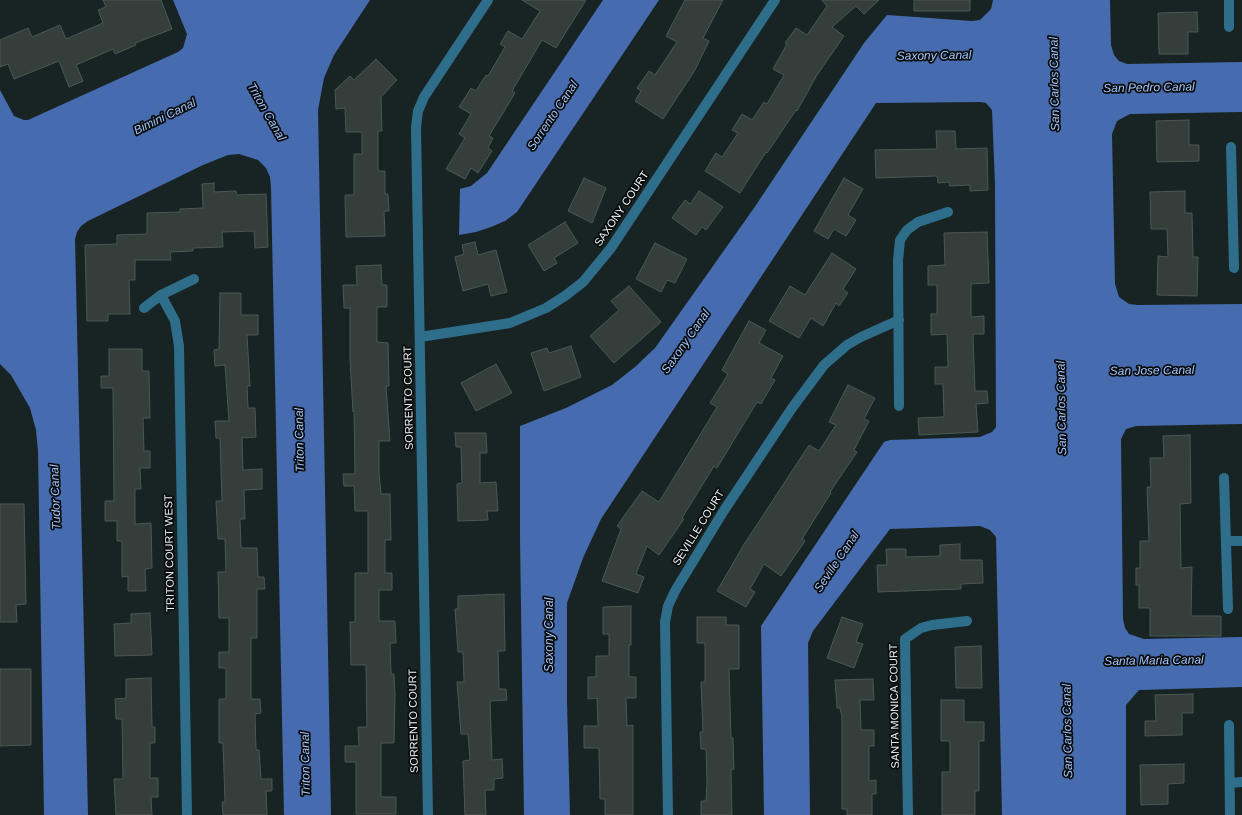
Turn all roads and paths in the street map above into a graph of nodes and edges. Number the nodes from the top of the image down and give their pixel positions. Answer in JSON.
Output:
{"nodes":[{"id":1,"x":488,"y":0,"type":"edge"},
{"id":2,"x":775,"y":0,"type":"edge"},
{"id":3,"x":1229,"y":0,"type":"edge"},
{"id":4,"x":1229,"y":27,"type":"dead end"},
{"id":5,"x":1231,"y":147,"type":"dead end"},
{"id":6,"x":1238,"y":208,"type":"edge"},
{"id":7,"x":948,"y":212,"type":"dead end"},
{"id":8,"x":1234,"y":268,"type":"dead end"},
{"id":9,"x":194,"y":279,"type":"dead end"},
{"id":10,"x":161,"y":295,"type":"junction"},
{"id":11,"x":144,"y":308,"type":"dead end"},
{"id":12,"x":899,"y":320,"type":"junction"},
{"id":13,"x":420,"y":337,"type":"junction"},
{"id":14,"x":899,"y":406,"type":"dead end"},
{"id":15,"x":1224,"y":478,"type":"dead end"},
{"id":16,"x":1242,"y":541,"type":"edge"},
{"id":17,"x":1226,"y":542,"type":"junction"},
{"id":18,"x":1228,"y":609,"type":"dead end"},
{"id":19,"x":967,"y":622,"type":"dead end"},
{"id":20,"x":1229,"y":725,"type":"dead end"},
{"id":21,"x":1230,"y":782,"type":"junction"},
{"id":22,"x":1242,"y":782,"type":"edge"},
{"id":23,"x":187,"y":815,"type":"edge"},
{"id":24,"x":428,"y":815,"type":"edge"},
{"id":25,"x":668,"y":815,"type":"edge"},
{"id":26,"x":908,"y":815,"type":"edge"},
{"id":27,"x":1230,"y":815,"type":"edge"}],
"edges":[{"from":1,"to":13,"type":"street","name":"SORRENTO COURT"},
{"from":2,"to":13,"type":"street","name":"SAXONY COURT"},
{"from":3,"to":4,"type":"street"},
{"from":5,"to":6,"type":"street"},
{"from":6,"to":8,"type":"street"},
{"from":7,"to":12,"type":"street"},
{"from":9,"to":10,"type":"street"},
{"from":10,"to":11,"type":"street"},
{"from":10,"to":23,"type":"street","name":"TRITON COURT WEST"},
{"from":12,"to":14,"type":"street"},
{"from":12,"to":25,"type":"street","name":"SEVILLE COURT"},
{"from":13,"to":24,"type":"street","name":"SORRENTO COURT"},
{"from":15,"to":17,"type":"street"},
{"from":16,"to":17,"type":"street"},
{"from":17,"to":18,"type":"street"},
{"from":19,"to":26,"type":"street","name":"SANTA MONICA COURT"},
{"from":20,"to":21,"type":"street"},
{"from":21,"to":22,"type":"street"},
{"from":21,"to":27,"type":"street"}]}
